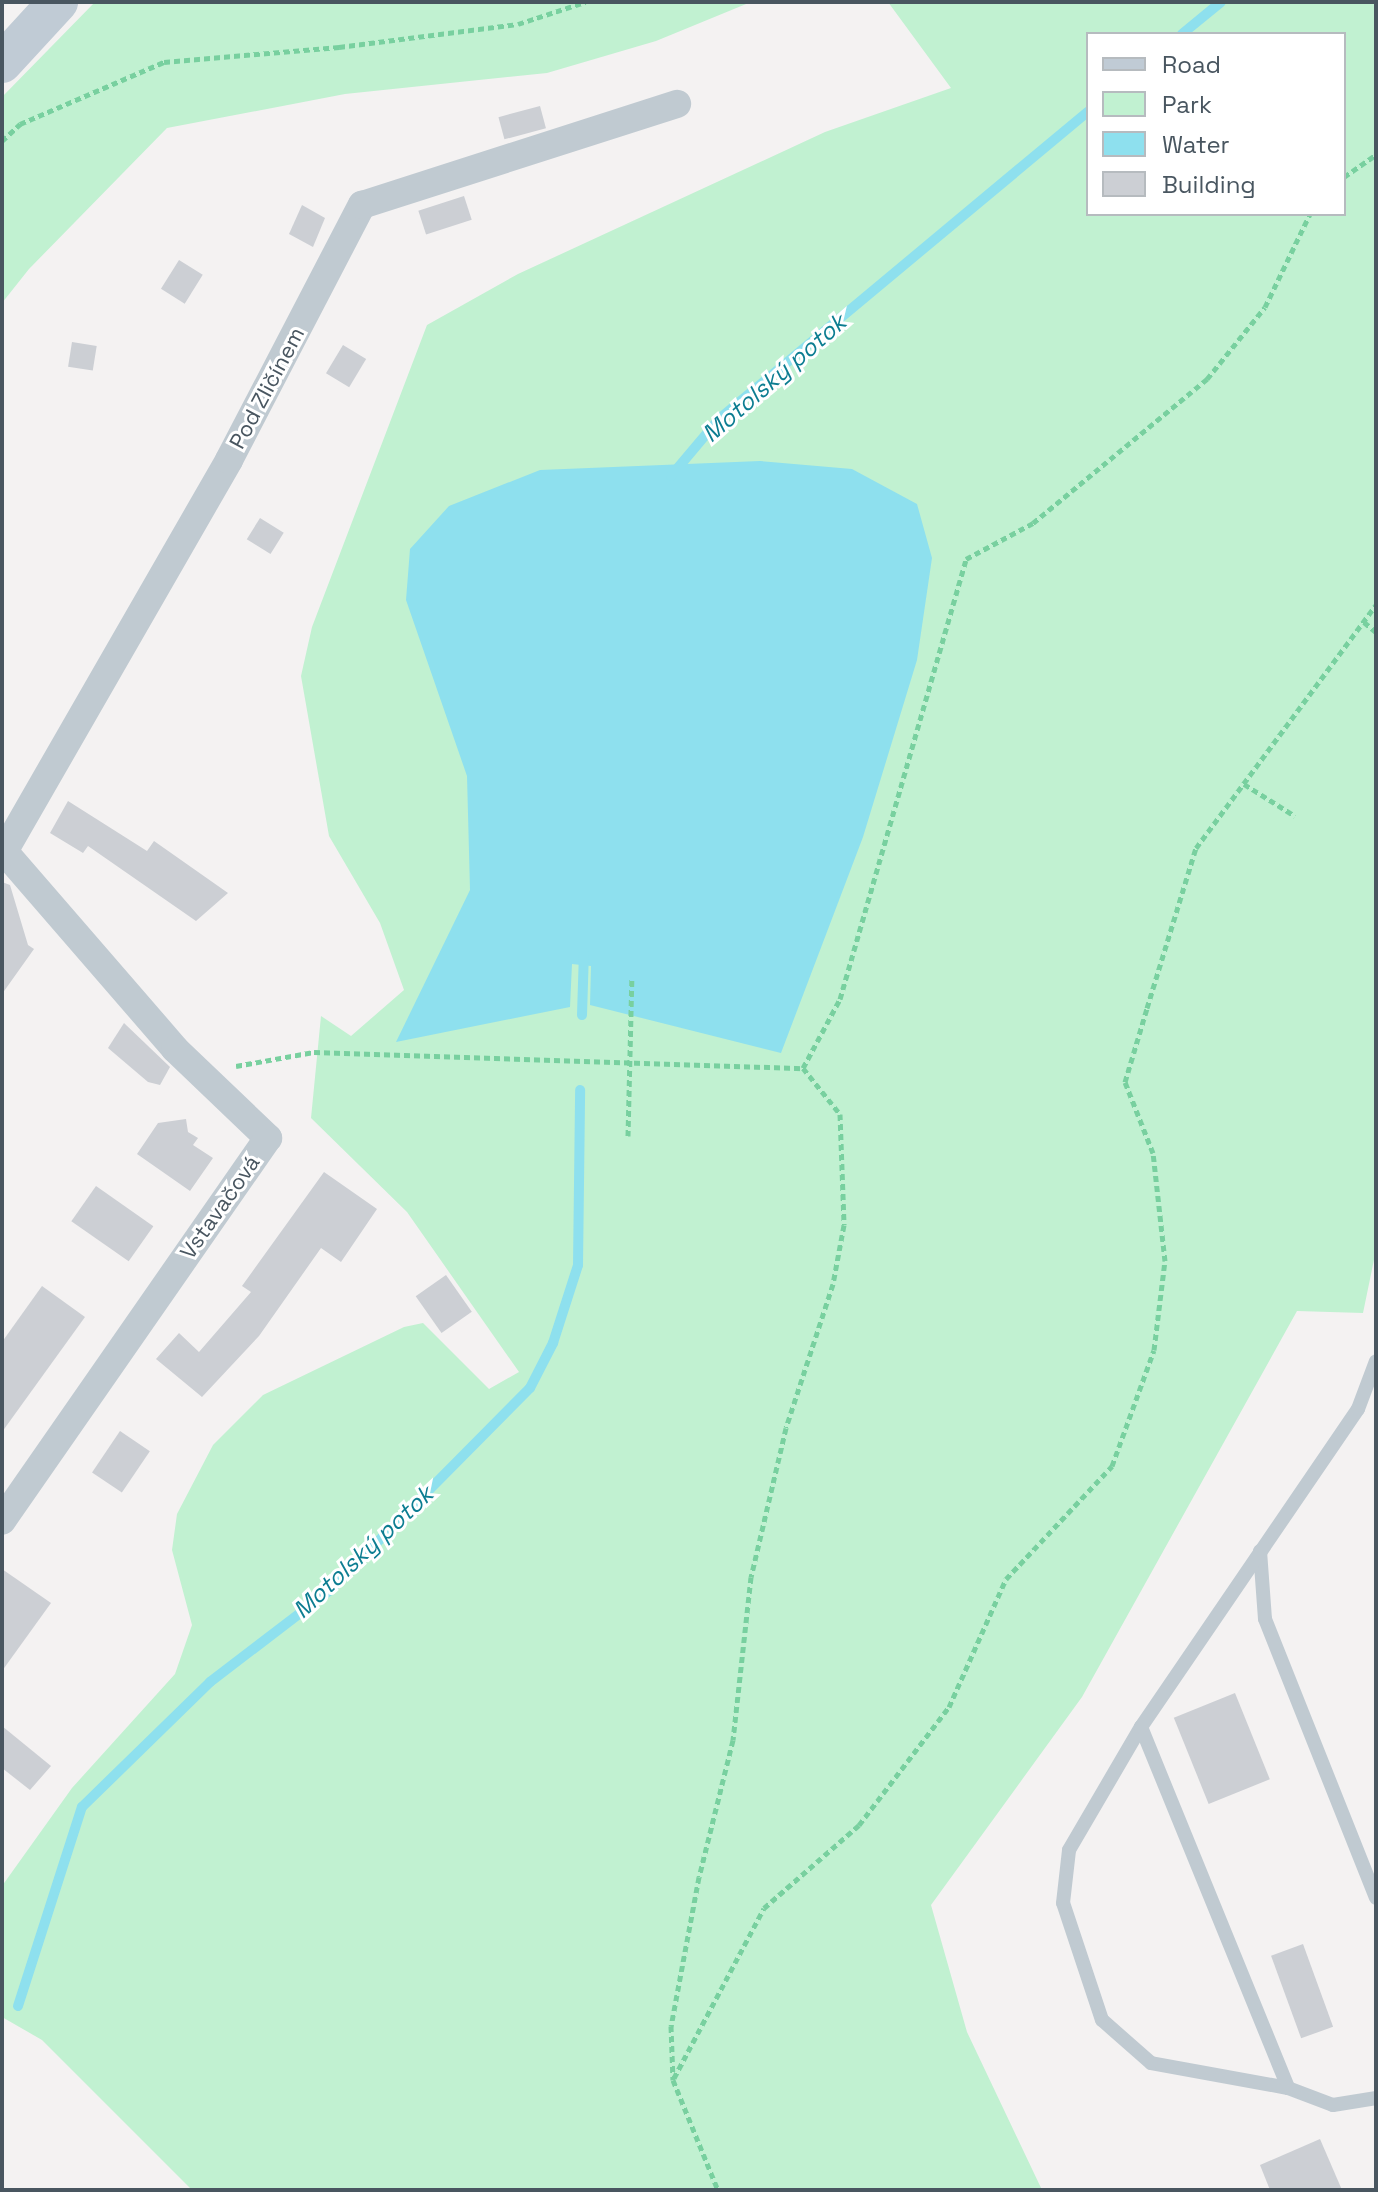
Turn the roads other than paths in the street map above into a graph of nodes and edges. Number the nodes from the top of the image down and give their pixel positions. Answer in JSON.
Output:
{"nodes":[{"id":1,"x":58,"y":2,"type":"edge"},
{"id":2,"x":2,"y":63,"type":"edge"},
{"id":3,"x":677,"y":104,"type":"dead end"},
{"id":4,"x":3,"y":851,"type":"edge"},
{"id":5,"x":1376,"y":1361,"type":"edge"},
{"id":6,"x":2,"y":1521,"type":"edge"},
{"id":7,"x":1260,"y":1551,"type":"junction"},
{"id":8,"x":1141,"y":1727,"type":"junction"},
{"id":9,"x":1376,"y":1898,"type":"edge"},
{"id":10,"x":1288,"y":2088,"type":"junction"},
{"id":11,"x":1376,"y":2098,"type":"edge"}],
"edges":[{"from":1,"to":2,"type":"street"},
{"from":3,"to":4,"type":"street","name":"Pod Zličínem"},
{"from":4,"to":6,"type":"street","name":"Vstavačová"},
{"from":5,"to":7,"type":"lane"},
{"from":7,"to":8,"type":"lane"},
{"from":7,"to":9,"type":"lane"},
{"from":8,"to":10,"type":"lane"},
{"from":8,"to":10,"type":"lane"},
{"from":10,"to":11,"type":"lane"}]}
